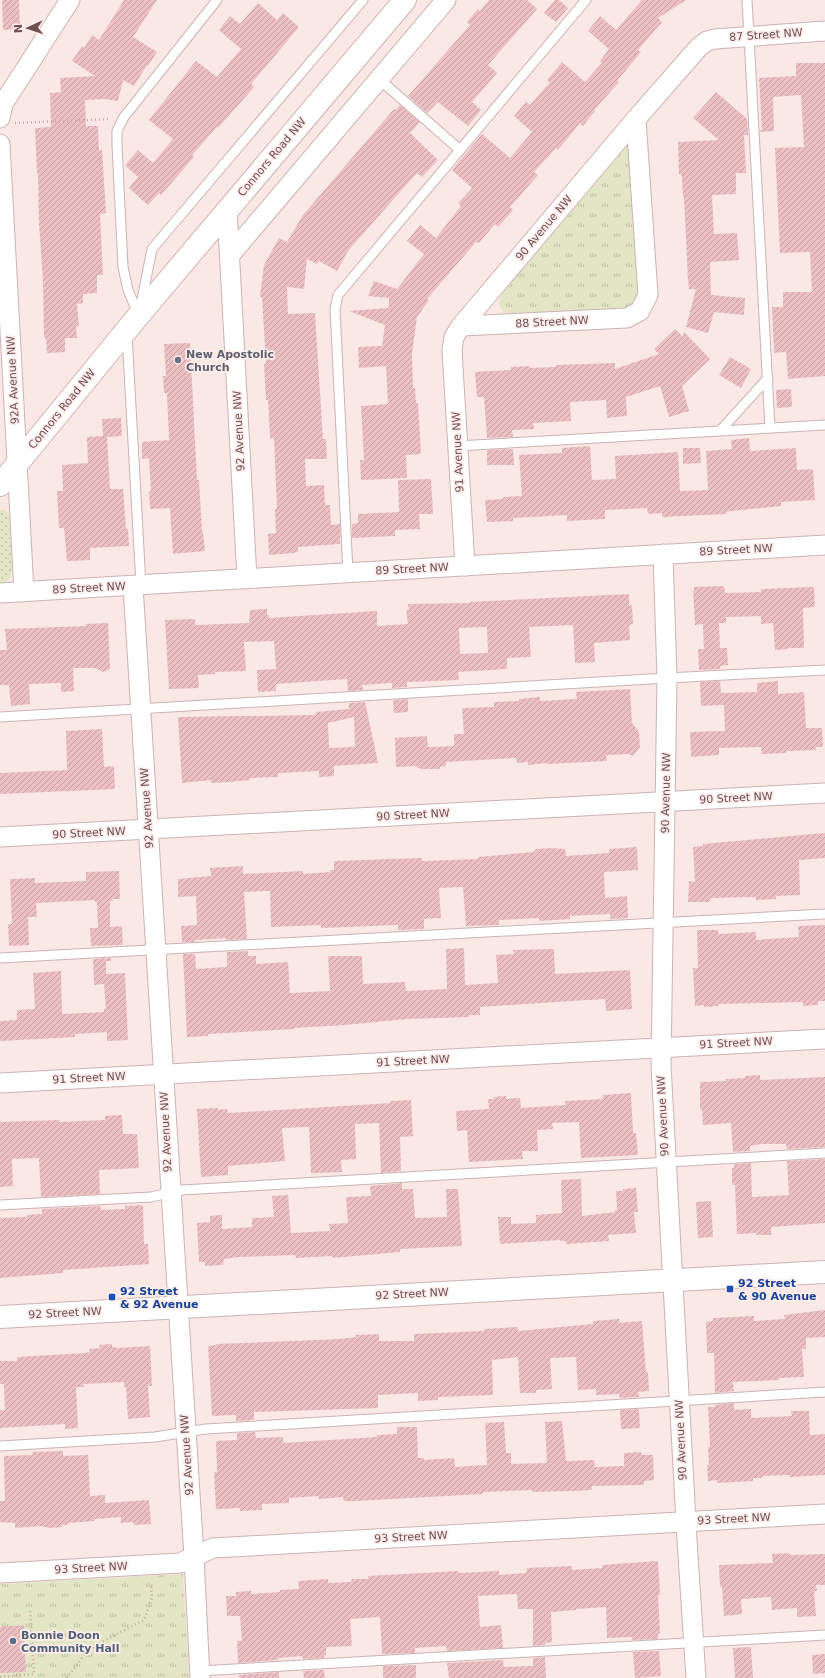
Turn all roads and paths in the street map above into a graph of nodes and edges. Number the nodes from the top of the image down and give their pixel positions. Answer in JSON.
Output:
{"nodes":[{"id":1,"x":70,"y":0,"type":"edge"},
{"id":2,"x":217,"y":0,"type":"edge"},
{"id":3,"x":363,"y":0,"type":"edge"},
{"id":4,"x":405,"y":0,"type":"edge"},
{"id":5,"x":446,"y":0,"type":"edge"},
{"id":6,"x":586,"y":0,"type":"edge"},
{"id":7,"x":747,"y":0,"type":"edge"},
{"id":8,"x":825,"y":31,"type":"edge"},
{"id":9,"x":749,"y":36,"type":"junction"},
{"id":10,"x":707,"y":41,"type":"joint"},
{"id":11,"x":379,"y":79,"type":"junction"},
{"id":12,"x":4,"y":112,"type":"edge"},
{"id":13,"x":124,"y":117,"type":"junction"},
{"id":14,"x":636,"y":119,"type":"junction"},
{"id":15,"x":0,"y":144,"type":"edge"},
{"id":16,"x":460,"y":150,"type":"junction"},
{"id":17,"x":227,"y":210,"type":"junction"},
{"id":18,"x":230,"y":255,"type":"junction"},
{"id":19,"x":133,"y":322,"type":"junction"},
{"id":20,"x":458,"y":332,"type":"junction"},
{"id":21,"x":768,"y":378,"type":"junction"},
{"id":22,"x":825,"y":425,"type":"edge"},
{"id":23,"x":770,"y":428,"type":"junction"},
{"id":24,"x":720,"y":431,"type":"junction"},
{"id":25,"x":457,"y":446,"type":"junction"},
{"id":26,"x":17,"y":464,"type":"junction"},
{"id":27,"x":0,"y":485,"type":"edge"},
{"id":28,"x":825,"y":545,"type":"edge"},
{"id":29,"x":663,"y":554,"type":"junction"},
{"id":30,"x":465,"y":566,"type":"junction"},
{"id":31,"x":348,"y":573,"type":"junction"},
{"id":32,"x":247,"y":579,"type":"junction"},
{"id":33,"x":137,"y":586,"type":"junction"},
{"id":34,"x":24,"y":592,"type":"junction"},
{"id":35,"x":0,"y":594,"type":"edge"},
{"id":36,"x":825,"y":670,"type":"edge"},
{"id":37,"x":667,"y":678,"type":"junction"},
{"id":38,"x":140,"y":709,"type":"junction"},
{"id":39,"x":0,"y":717,"type":"edge"},
{"id":40,"x":825,"y":793,"type":"edge"},
{"id":41,"x":666,"y":802,"type":"junction"},
{"id":42,"x":148,"y":829,"type":"junction"},
{"id":43,"x":0,"y":837,"type":"edge"},
{"id":44,"x":825,"y":914,"type":"edge"},
{"id":45,"x":663,"y":923,"type":"junction"},
{"id":46,"x":155,"y":949,"type":"junction"},
{"id":47,"x":0,"y":958,"type":"edge"},
{"id":48,"x":825,"y":1038,"type":"edge"},
{"id":49,"x":660,"y":1048,"type":"junction"},
{"id":50,"x":163,"y":1074,"type":"junction"},
{"id":51,"x":0,"y":1083,"type":"edge"},
{"id":52,"x":825,"y":1153,"type":"edge"},
{"id":53,"x":666,"y":1162,"type":"junction"},
{"id":54,"x":170,"y":1192,"type":"junction"},
{"id":55,"x":0,"y":1205,"type":"edge"},
{"id":56,"x":825,"y":1272,"type":"edge"},
{"id":57,"x":672,"y":1280,"type":"junction"},
{"id":58,"x":177,"y":1307,"type":"junction"},
{"id":59,"x":0,"y":1317,"type":"edge"},
{"id":60,"x":825,"y":1392,"type":"edge"},
{"id":61,"x":679,"y":1400,"type":"junction"},
{"id":62,"x":185,"y":1433,"type":"junction"},
{"id":63,"x":0,"y":1446,"type":"edge"},
{"id":64,"x":825,"y":1514,"type":"edge"},
{"id":65,"x":686,"y":1522,"type":"junction"},
{"id":66,"x":194,"y":1557,"type":"junction"},
{"id":67,"x":0,"y":1573,"type":"edge"},
{"id":68,"x":151,"y":1586,"type":"dead end"},
{"id":69,"x":30,"y":1609,"type":"dead end"},
{"id":70,"x":825,"y":1635,"type":"edge"},
{"id":71,"x":693,"y":1643,"type":"junction"},
{"id":72,"x":199,"y":1675,"type":"edge"},
{"id":73,"x":34,"y":1676,"type":"edge"},
{"id":74,"x":0,"y":1677,"type":"edge"},
{"id":75,"x":67,"y":1678,"type":"edge"},
{"id":76,"x":696,"y":1678,"type":"edge"}],
"edges":[{"from":1,"to":12,"type":"street"},
{"from":2,"to":13,"type":"lane"},
{"from":3,"to":19,"type":"lane","name":"Connors Road NW"},
{"from":4,"to":17,"type":"street","name":"Connors Road NW"},
{"from":5,"to":11,"type":"street"},
{"from":6,"to":16,"type":"lane"},
{"from":7,"to":9,"type":"lane"},
{"from":8,"to":9,"type":"street","name":"87 Street NW"},
{"from":9,"to":10,"type":"street","name":"87 Street NW"},
{"from":9,"to":21,"type":"lane"},
{"from":10,"to":14,"type":"street","name":"90 Avenue NW"},
{"from":11,"to":16,"type":"lane"},
{"from":11,"to":18,"type":"street"},
{"from":12,"to":13,"type":"path"},
{"from":13,"to":19,"type":"lane"},
{"from":14,"to":20,"type":"street","name":"90 Avenue NW"},
{"from":14,"to":20,"type":"street","name":"88 Street NW"},
{"from":15,"to":26,"type":"street","name":"92A Avenue NW"},
{"from":16,"to":31,"type":"lane"},
{"from":17,"to":18,"type":"street","name":"92 Avenue NW"},
{"from":17,"to":19,"type":"street","name":"Connors Road NW"},
{"from":18,"to":32,"type":"street","name":"92 Avenue NW"},
{"from":19,"to":26,"type":"street","name":"Connors Road NW"},
{"from":19,"to":33,"type":"lane"},
{"from":20,"to":25,"type":"street","name":"91 Avenue NW"},
{"from":21,"to":23,"type":"lane"},
{"from":21,"to":24,"type":"lane"},
{"from":22,"to":23,"type":"lane"},
{"from":23,"to":24,"type":"lane"},
{"from":24,"to":25,"type":"lane"},
{"from":25,"to":30,"type":"street","name":"91 Avenue NW"},
{"from":26,"to":27,"type":"street","name":"Connors Road NW"},
{"from":26,"to":34,"type":"street","name":"92A Avenue NW"},
{"from":28,"to":29,"type":"street","name":"89 Street NW"},
{"from":29,"to":30,"type":"street","name":"89 Street NW"},
{"from":29,"to":37,"type":"street","name":"90 Avenue NW"},
{"from":30,"to":31,"type":"street","name":"89 Street NW"},
{"from":31,"to":32,"type":"street","name":"89 Street NW"},
{"from":32,"to":33,"type":"street","name":"89 Street NW"},
{"from":33,"to":34,"type":"street","name":"89 Street NW"},
{"from":33,"to":38,"type":"street","name":"92 Avenue NW"},
{"from":34,"to":35,"type":"street","name":"89 Street NW"},
{"from":36,"to":37,"type":"lane"},
{"from":37,"to":38,"type":"lane"},
{"from":37,"to":41,"type":"street","name":"90 Avenue NW"},
{"from":38,"to":39,"type":"lane"},
{"from":38,"to":42,"type":"street","name":"92 Avenue NW"},
{"from":40,"to":41,"type":"street","name":"90 Street NW"},
{"from":41,"to":42,"type":"street","name":"90 Street NW"},
{"from":41,"to":45,"type":"street","name":"90 Avenue NW"},
{"from":42,"to":43,"type":"street","name":"90 Street NW"},
{"from":42,"to":46,"type":"street","name":"92 Avenue NW"},
{"from":44,"to":45,"type":"lane"},
{"from":45,"to":46,"type":"lane"},
{"from":45,"to":49,"type":"street","name":"90 Avenue NW"},
{"from":46,"to":47,"type":"lane"},
{"from":46,"to":50,"type":"street","name":"92 Avenue NW"},
{"from":48,"to":49,"type":"street","name":"91 Street NW"},
{"from":49,"to":50,"type":"street","name":"91 Street NW"},
{"from":49,"to":53,"type":"street","name":"90 Avenue NW"},
{"from":50,"to":51,"type":"street","name":"91 Street NW"},
{"from":50,"to":54,"type":"street","name":"92 Avenue NW"},
{"from":52,"to":53,"type":"lane"},
{"from":53,"to":54,"type":"lane"},
{"from":53,"to":57,"type":"street","name":"90 Avenue NW"},
{"from":54,"to":55,"type":"lane"},
{"from":54,"to":58,"type":"street","name":"92 Avenue NW"},
{"from":56,"to":57,"type":"street","name":"92 Street NW"},
{"from":57,"to":58,"type":"street","name":"92 Street NW"},
{"from":57,"to":61,"type":"street","name":"90 Avenue NW"},
{"from":58,"to":59,"type":"street","name":"92 Street NW"},
{"from":58,"to":62,"type":"street","name":"92 Avenue NW"},
{"from":60,"to":61,"type":"lane"},
{"from":61,"to":62,"type":"lane"},
{"from":61,"to":65,"type":"street","name":"90 Avenue NW"},
{"from":62,"to":63,"type":"lane"},
{"from":62,"to":66,"type":"street","name":"92 Avenue NW"},
{"from":64,"to":65,"type":"street","name":"93 Street NW"},
{"from":65,"to":66,"type":"street","name":"93 Street NW"},
{"from":65,"to":71,"type":"street","name":"90 Avenue NW"},
{"from":66,"to":67,"type":"street","name":"93 Street NW"},
{"from":66,"to":72,"type":"street","name":"92 Avenue NW"},
{"from":68,"to":75,"type":"path"},
{"from":69,"to":73,"type":"path"},
{"from":70,"to":71,"type":"lane"},
{"from":71,"to":72,"type":"lane"},
{"from":71,"to":76,"type":"street","name":"90 Avenue NW"},
{"from":73,"to":74,"type":"path"}]}
